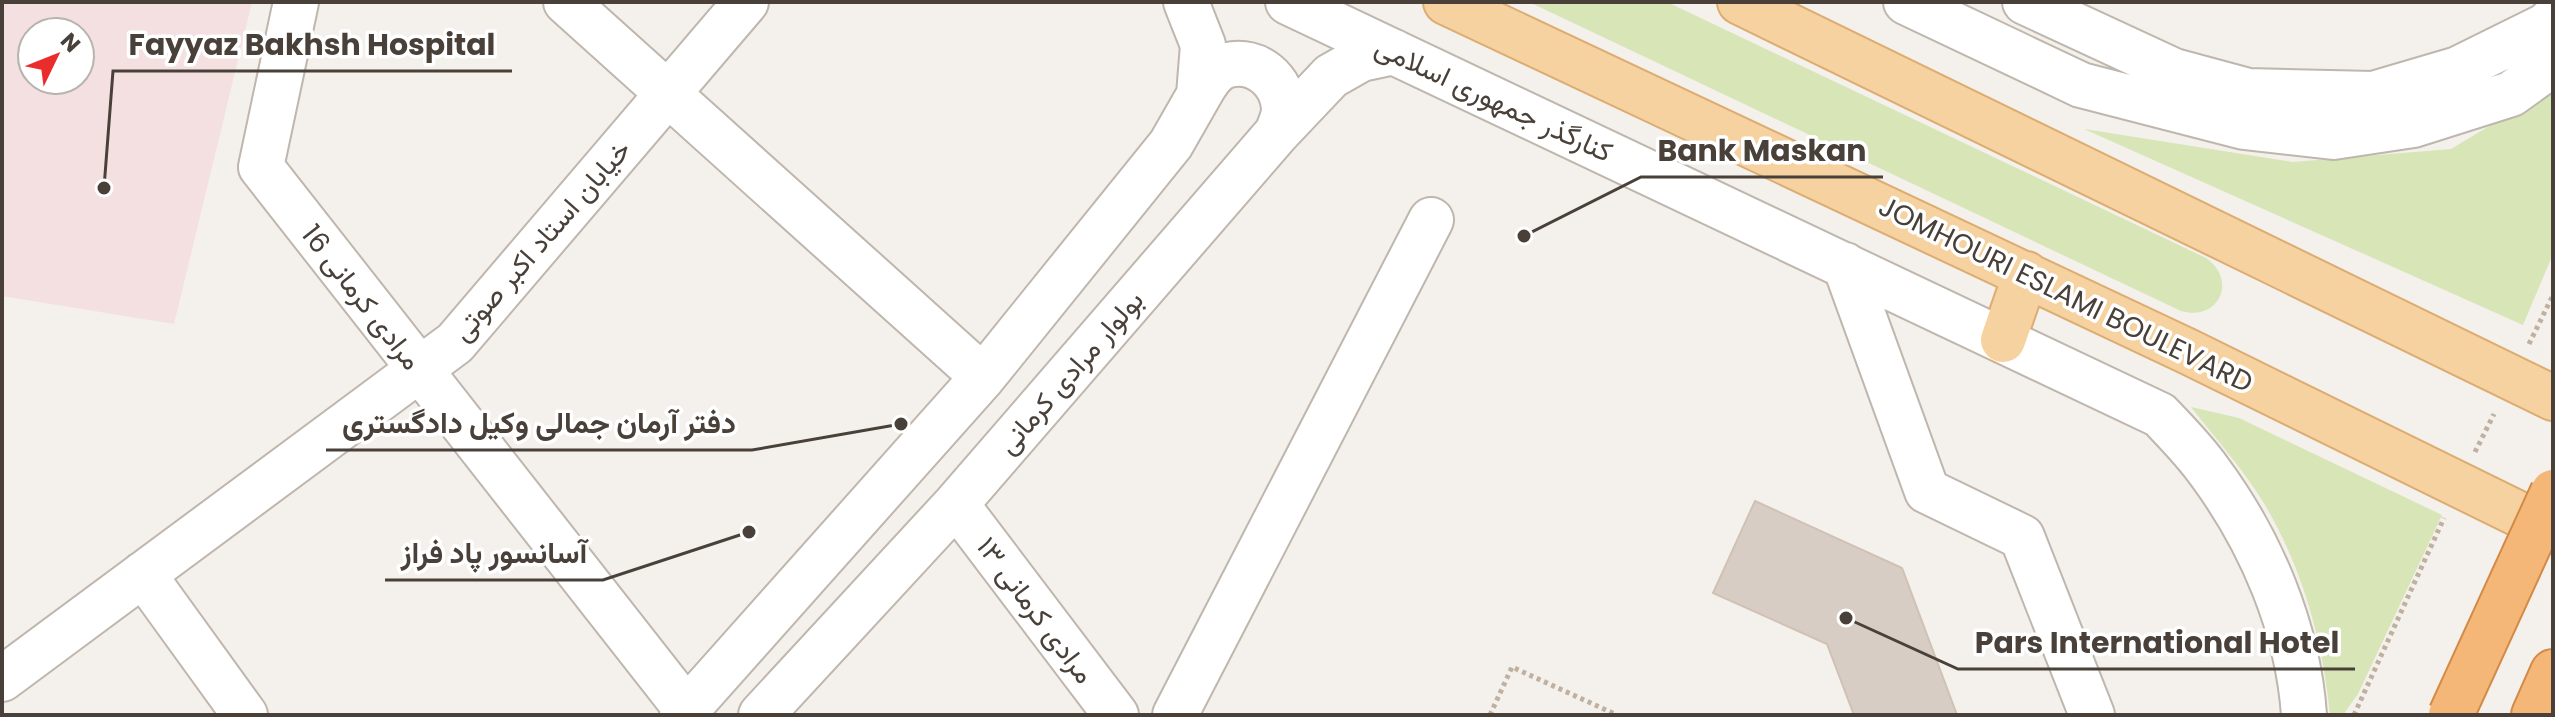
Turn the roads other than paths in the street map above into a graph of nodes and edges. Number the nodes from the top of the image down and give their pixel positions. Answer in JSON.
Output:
{"nodes":[{"id":1,"x":296,"y":2,"type":"edge"},
{"id":2,"x":566,"y":2,"type":"edge"},
{"id":3,"x":746,"y":2,"type":"edge"},
{"id":4,"x":1186,"y":2,"type":"edge"},
{"id":5,"x":1288,"y":2,"type":"edge"},
{"id":6,"x":1446,"y":2,"type":"edge"},
{"id":7,"x":1740,"y":2,"type":"edge"},
{"id":8,"x":1906,"y":2,"type":"edge"},
{"id":9,"x":2025,"y":2,"type":"edge"},
{"id":10,"x":2553,"y":19,"type":"edge"},
{"id":11,"x":1394,"y":52,"type":"junction"},
{"id":12,"x":2553,"y":64,"type":"edge"},
{"id":13,"x":667,"y":92,"type":"junction"},
{"id":14,"x":1199,"y":95,"type":"junction"},
{"id":15,"x":1277,"y":133,"type":"junction"},
{"id":16,"x":1431,"y":220,"type":"dead end"},
{"id":17,"x":1845,"y":265,"type":"junction"},
{"id":18,"x":2026,"y":274,"type":"junction"},
{"id":19,"x":2003,"y":340,"type":"junction"},
{"id":20,"x":419,"y":369,"type":"junction"},
{"id":21,"x":983,"y":377,"type":"junction"},
{"id":22,"x":2553,"y":398,"type":"edge"},
{"id":23,"x":2553,"y":492,"type":"edge"},
{"id":24,"x":956,"y":504,"type":"junction"},
{"id":25,"x":2553,"y":531,"type":"edge"},
{"id":26,"x":143,"y":574,"type":"junction"},
{"id":27,"x":2553,"y":672,"type":"edge"},
{"id":28,"x":2,"y":679,"type":"edge"},
{"id":29,"x":684,"y":712,"type":"edge"},
{"id":30,"x":245,"y":715,"type":"edge"},
{"id":31,"x":761,"y":715,"type":"edge"},
{"id":32,"x":1116,"y":715,"type":"edge"},
{"id":33,"x":1175,"y":715,"type":"edge"},
{"id":34,"x":2092,"y":715,"type":"edge"},
{"id":35,"x":2304,"y":715,"type":"edge"},
{"id":36,"x":2451,"y":715,"type":"edge"},
{"id":37,"x":2534,"y":715,"type":"edge"}],
"edges":[{"from":1,"to":20,"type":"street","name":"مرادی کرمانی 16"},
{"from":2,"to":13,"type":"street"},
{"from":3,"to":13,"type":"street","name":"خیابان استاد اکبر صوتی"},
{"from":4,"to":14,"type":"street"},
{"from":5,"to":11,"type":"street","name":"کنارگذر جمهوری اسلامی"},
{"from":6,"to":18,"type":"main road","name":"JOMHOURI ESLAMI BOULEVARD"},
{"from":7,"to":22,"type":"main road"},
{"from":8,"to":12,"type":"street"},
{"from":9,"to":10,"type":"street"},
{"from":11,"to":15,"type":"street","name":"بولوار مرادی کرمانی"},
{"from":11,"to":17,"type":"street","name":"کنارگذر جمهوری اسلامی"},
{"from":13,"to":20,"type":"street","name":"خیابان استاد اکبر صوتی"},
{"from":13,"to":21,"type":"street"},
{"from":14,"to":15,"type":"street"},
{"from":14,"to":21,"type":"street"},
{"from":15,"to":24,"type":"street","name":"بولوار مرادی کرمانی"},
{"from":16,"to":33,"type":"street"},
{"from":17,"to":19,"type":"street","name":"کنارگذر جمهوری اسلامی"},
{"from":17,"to":34,"type":"street"},
{"from":18,"to":19,"type":"main road"},
{"from":18,"to":25,"type":"main road","name":"JOMHOURI ESLAMI BOULEVARD"},
{"from":19,"to":35,"type":"street","name":"کنارگذر جمهوری اسلامی"},
{"from":20,"to":26,"type":"street","name":"خیابان استاد اکبر صوتی"},
{"from":20,"to":29,"type":"street","name":"مرادی کرمانی 16"},
{"from":21,"to":29,"type":"street"},
{"from":23,"to":36,"type":"highway","bridge":true},
{"from":24,"to":31,"type":"street","name":"بولوار مرادی کرمانی"},
{"from":24,"to":32,"type":"street","name":"مرادی کرمانی ۱۳"},
{"from":26,"to":28,"type":"street","name":"خیابان استاد اکبر صوتی"},
{"from":26,"to":30,"type":"street"},
{"from":27,"to":37,"type":"highway"}]}
